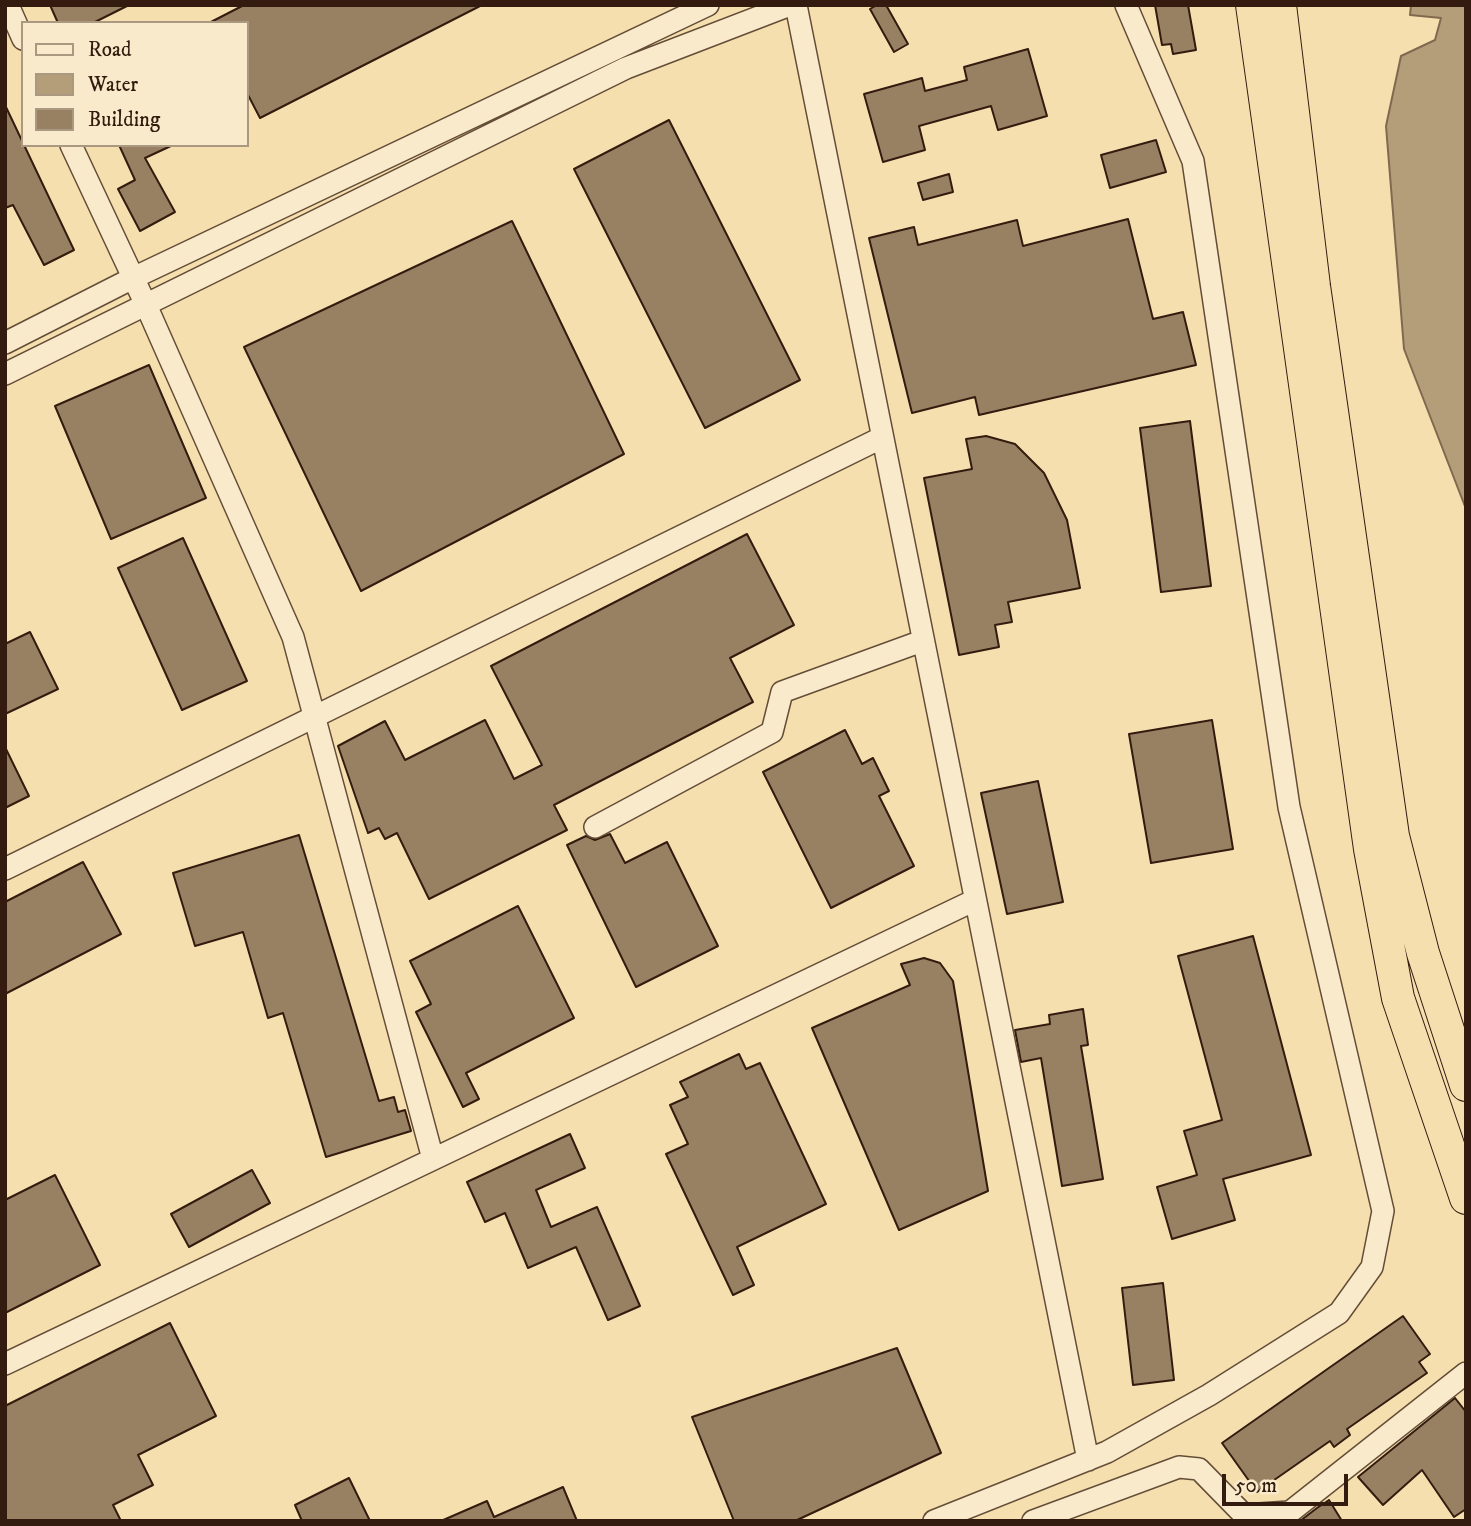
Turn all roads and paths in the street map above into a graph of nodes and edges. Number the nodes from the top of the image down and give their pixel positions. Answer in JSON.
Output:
{"nodes":[{"id":1,"x":8,"y":5,"type":"edge"},
{"id":2,"x":708,"y":5,"type":"edge"},
{"id":3,"x":790,"y":5,"type":"edge"},
{"id":4,"x":796,"y":5,"type":"edge"},
{"id":5,"x":1126,"y":5,"type":"edge"},
{"id":6,"x":1236,"y":5,"type":"edge"},
{"id":7,"x":1252,"y":5,"type":"edge"},
{"id":8,"x":1280,"y":5,"type":"edge"},
{"id":9,"x":21,"y":34,"type":"edge"},
{"id":10,"x":72,"y":147,"type":"edge"},
{"id":11,"x":1273,"y":160,"type":"junction"},
{"id":12,"x":131,"y":279,"type":"junction"},
{"id":13,"x":146,"y":305,"type":"junction"},
{"id":14,"x":5,"y":343,"type":"edge"},
{"id":15,"x":5,"y":374,"type":"edge"},
{"id":16,"x":881,"y":438,"type":"junction"},
{"id":17,"x":922,"y":641,"type":"junction"},
{"id":18,"x":313,"y":715,"type":"junction"},
{"id":19,"x":595,"y":827,"type":"dead end"},
{"id":20,"x":5,"y":869,"type":"edge"},
{"id":21,"x":975,"y":900,"type":"junction"},
{"id":22,"x":1466,"y":1085,"type":"edge"},
{"id":23,"x":433,"y":1159,"type":"junction"},
{"id":24,"x":1466,"y":1198,"type":"edge"},
{"id":25,"x":5,"y":1364,"type":"edge"},
{"id":26,"x":1466,"y":1373,"type":"edge"},
{"id":27,"x":1088,"y":1460,"type":"junction"},
{"id":28,"x":934,"y":1521,"type":"edge"},
{"id":29,"x":1033,"y":1521,"type":"edge"}],
"edges":[{"from":1,"to":9,"type":"street"},
{"from":2,"to":12,"type":"street"},
{"from":3,"to":13,"type":"street"},
{"from":4,"to":16,"type":"street"},
{"from":5,"to":27,"type":"street"},
{"from":6,"to":11,"type":"highway"},
{"from":7,"to":11,"type":"highway"},
{"from":8,"to":22,"type":"highway"},
{"from":10,"to":12,"type":"street"},
{"from":11,"to":24,"type":"highway"},
{"from":12,"to":13,"type":"street"},
{"from":12,"to":14,"type":"street"},
{"from":13,"to":15,"type":"street"},
{"from":13,"to":18,"type":"street"},
{"from":16,"to":17,"type":"street"},
{"from":16,"to":18,"type":"street"},
{"from":17,"to":19,"type":"street"},
{"from":17,"to":21,"type":"street"},
{"from":18,"to":20,"type":"street"},
{"from":18,"to":23,"type":"street"},
{"from":21,"to":23,"type":"street"},
{"from":21,"to":27,"type":"street"},
{"from":23,"to":25,"type":"street"},
{"from":26,"to":29,"type":"street"},
{"from":27,"to":28,"type":"street"}]}
